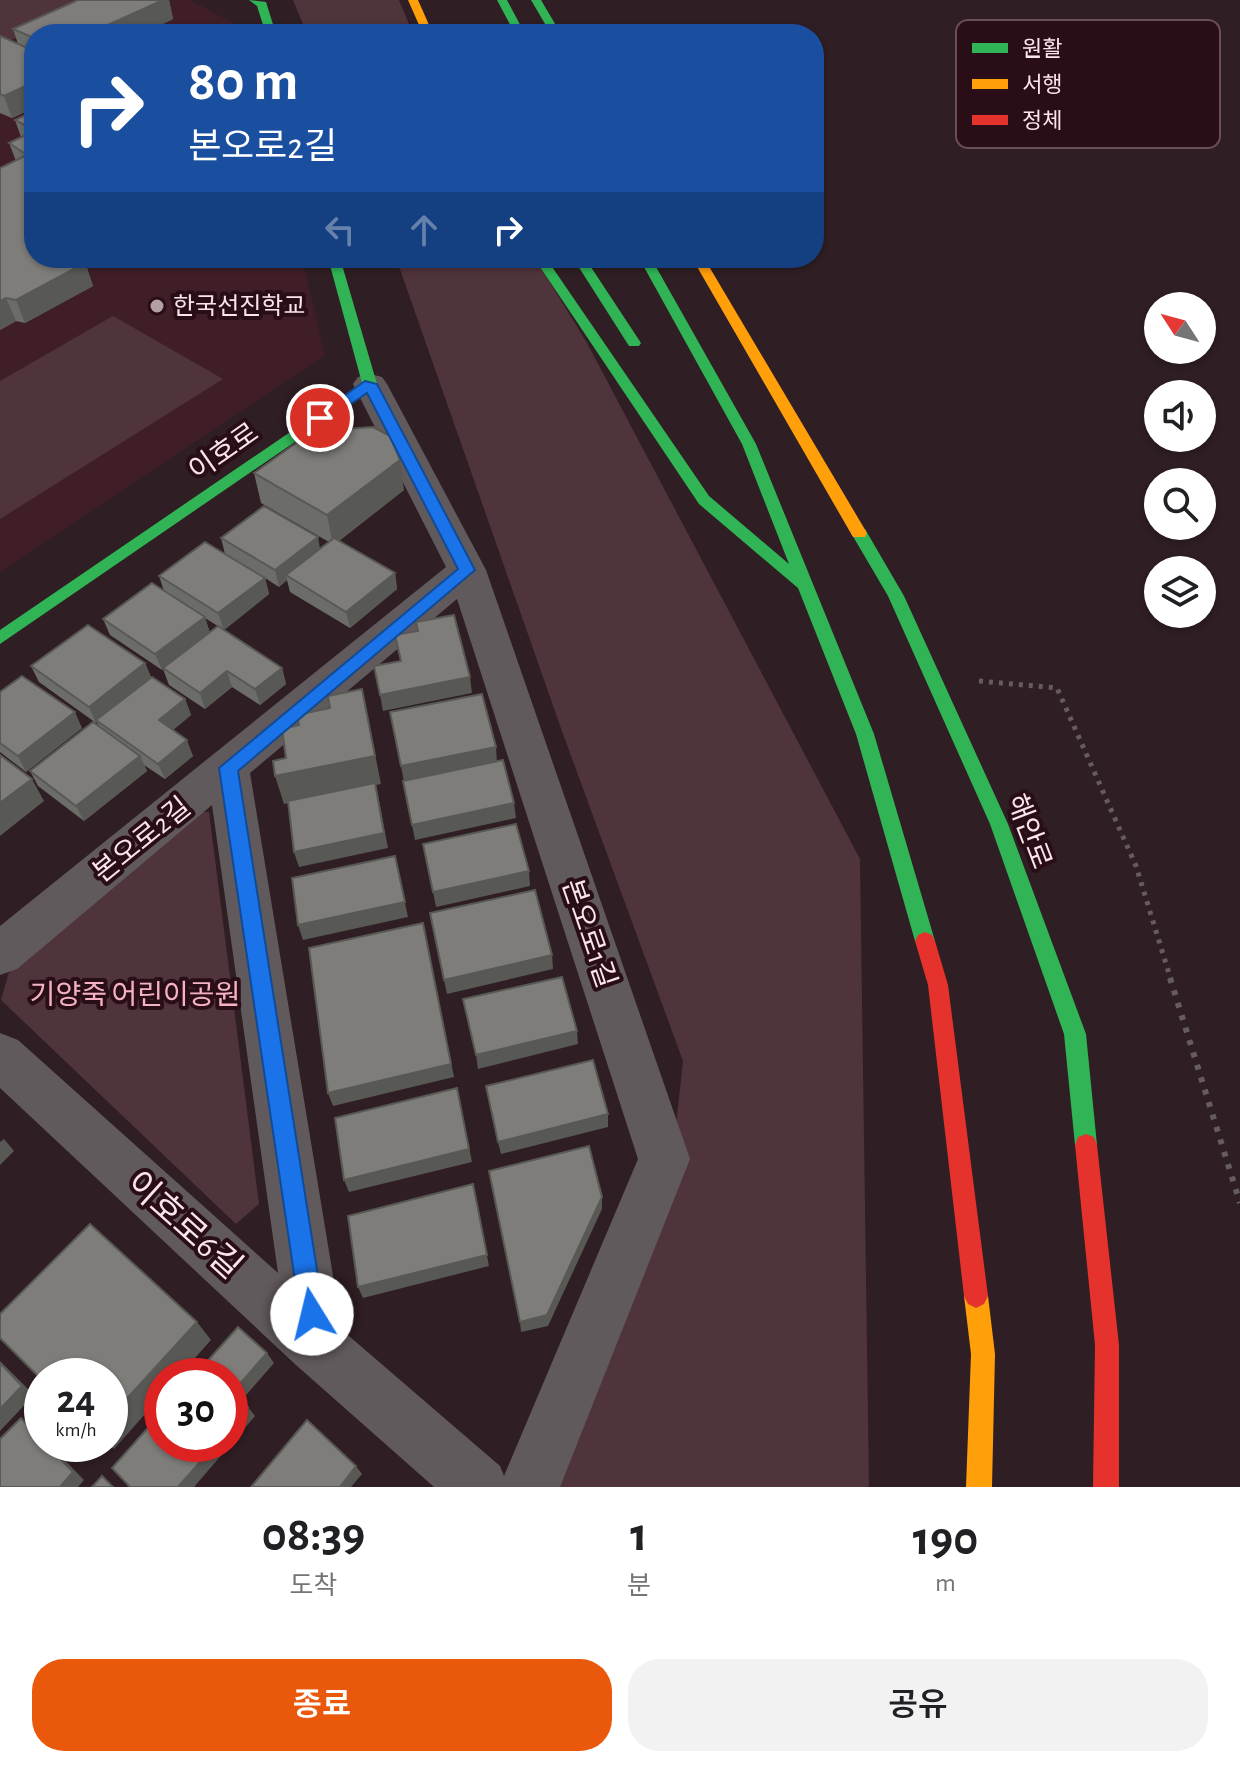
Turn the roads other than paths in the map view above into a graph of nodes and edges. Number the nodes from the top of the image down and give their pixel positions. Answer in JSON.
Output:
{"nodes":[{"id":1,"x":254,"y":0,"type":"edge"},
{"id":2,"x":413,"y":0,"type":"edge"},
{"id":3,"x":502,"y":0,"type":"edge"},
{"id":4,"x":536,"y":0,"type":"edge"},
{"id":5,"x":268,"y":24,"type":"edge"},
{"id":6,"x":424,"y":24,"type":"edge"},
{"id":7,"x":515,"y":24,"type":"edge"},
{"id":8,"x":550,"y":24,"type":"edge"},
{"id":9,"x":337,"y":268,"type":"edge"},
{"id":10,"x":547,"y":268,"type":"edge"},
{"id":11,"x":585,"y":268,"type":"edge"},
{"id":12,"x":651,"y":268,"type":"edge"},
{"id":13,"x":704,"y":268,"type":"edge"},
{"id":14,"x":646,"y":362,"type":"dead end"},
{"id":15,"x":370,"y":384,"type":"junction"},
{"id":16,"x":751,"y":514,"type":"dead end"},
{"id":17,"x":467,"y":570,"type":"junction"},
{"id":18,"x":806,"y":587,"type":"junction"},
{"id":19,"x":0,"y":638,"type":"edge"},
{"id":20,"x":228,"y":768,"type":"junction"},
{"id":21,"x":0,"y":954,"type":"edge"},
{"id":22,"x":0,"y":1056,"type":"edge"},
{"id":23,"x":316,"y":1345,"type":"junction"},
{"id":24,"x":479,"y":1487,"type":"edge"},
{"id":25,"x":530,"y":1487,"type":"edge"},
{"id":26,"x":979,"y":1487,"type":"edge"},
{"id":27,"x":1106,"y":1487,"type":"edge"}],
"edges":[{"from":1,"to":5,"type":"main road"},
{"from":2,"to":6,"type":"main road"},
{"from":3,"to":7,"type":"main road"},
{"from":4,"to":8,"type":"main road"},
{"from":9,"to":15,"type":"main road"},
{"from":10,"to":18,"type":"main road"},
{"from":11,"to":14,"type":"main road"},
{"from":12,"to":18,"type":"main road"},
{"from":13,"to":27,"type":"main road","name":"해안로"},
{"from":15,"to":17,"type":"street","name":"본오로1길"},
{"from":15,"to":19,"type":"main road","name":"이호로"},
{"from":16,"to":18,"type":"main road"},
{"from":17,"to":20,"type":"street","name":"본오로2길"},
{"from":17,"to":25,"type":"street","name":"본오로1길"},
{"from":18,"to":26,"type":"main road"},
{"from":20,"to":21,"type":"street","name":"본오로2길"},
{"from":20,"to":23,"type":"street"},
{"from":22,"to":23,"type":"street","name":"이호로6길"},
{"from":23,"to":24,"type":"street","name":"이호로6길"}]}
